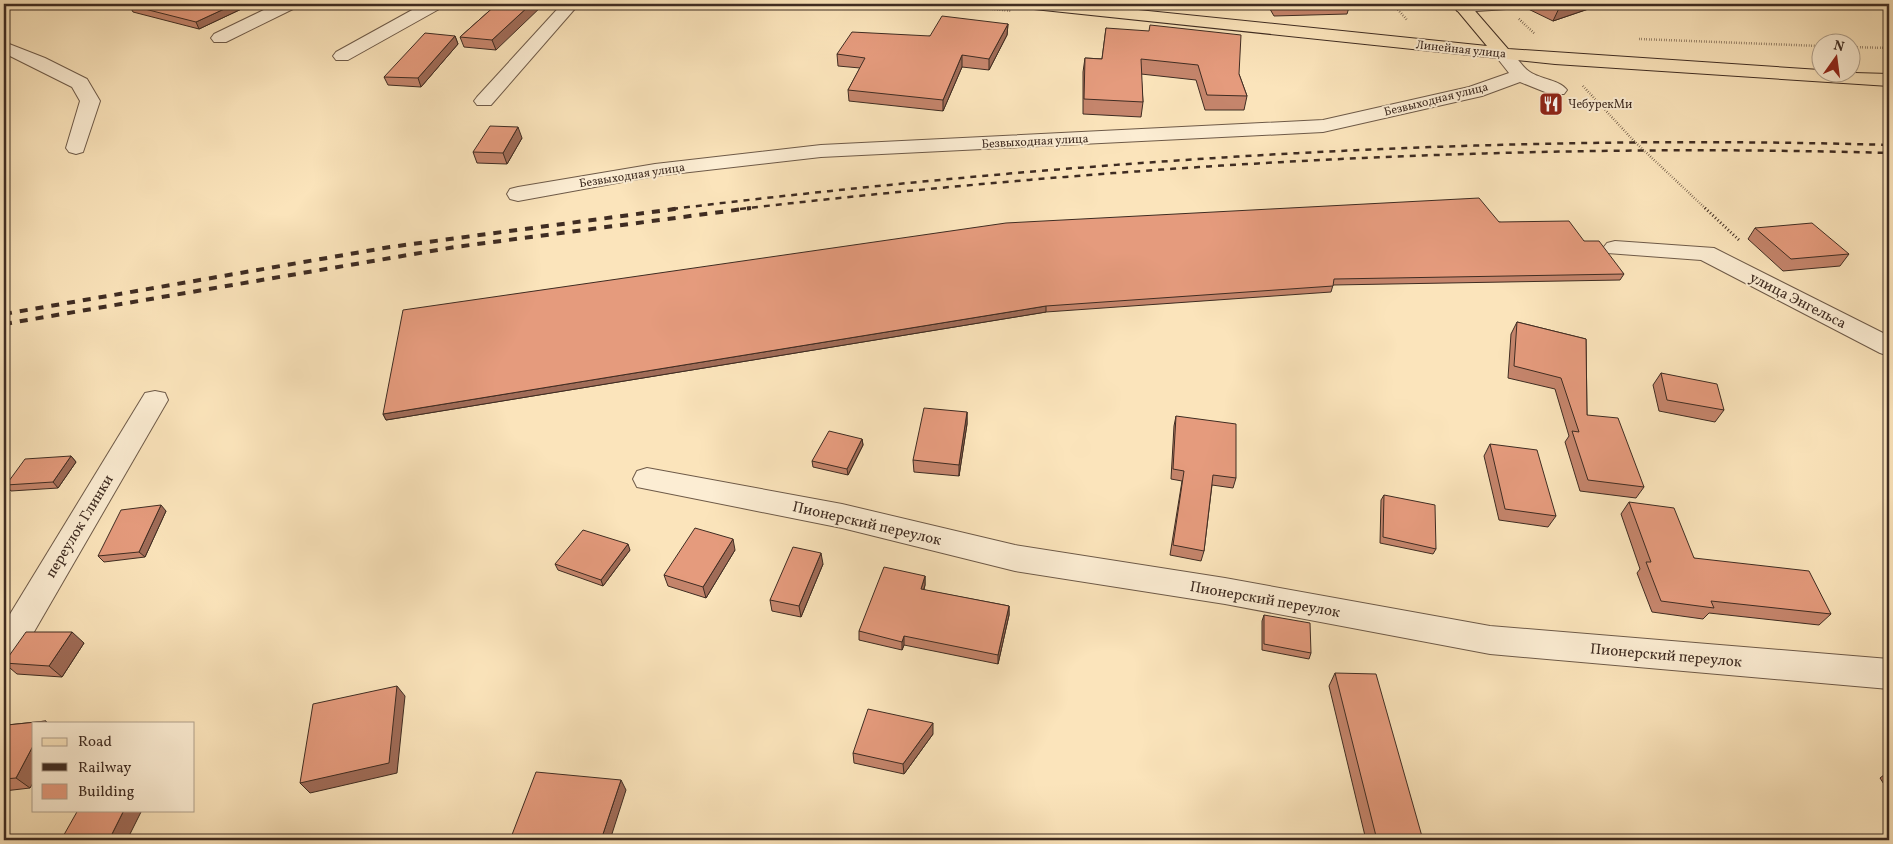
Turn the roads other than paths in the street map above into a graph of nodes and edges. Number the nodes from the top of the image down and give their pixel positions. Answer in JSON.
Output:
{"nodes":[{"id":1,"x":289,"y":4,"type":"edge"},
{"id":2,"x":435,"y":4,"type":"edge"},
{"id":3,"x":571,"y":4,"type":"edge"},
{"id":4,"x":1034,"y":4,"type":"edge"},
{"id":5,"x":1506,"y":4,"type":"edge"},
{"id":6,"x":1461,"y":5,"type":"edge"},
{"id":7,"x":220,"y":38,"type":"dead end"},
{"id":8,"x":4,"y":47,"type":"edge"},
{"id":9,"x":1504,"y":54,"type":"junction"},
{"id":10,"x":342,"y":56,"type":"dead end"},
{"id":11,"x":1521,"y":75,"type":"junction"},
{"id":12,"x":1889,"y":80,"type":"edge"},
{"id":13,"x":1557,"y":90,"type":"dead end"},
{"id":14,"x":484,"y":101,"type":"dead end"},
{"id":15,"x":76,"y":148,"type":"dead end"},
{"id":16,"x":518,"y":194,"type":"dead end"},
{"id":17,"x":1615,"y":248,"type":"dead end"},
{"id":18,"x":1889,"y":347,"type":"edge"},
{"id":19,"x":155,"y":400,"type":"dead end"},
{"id":20,"x":647,"y":479,"type":"dead end"},
{"id":21,"x":4,"y":653,"type":"edge"},
{"id":22,"x":1889,"y":674,"type":"edge"}],
"edges":[{"from":1,"to":7,"type":"street"},
{"from":2,"to":10,"type":"street"},
{"from":3,"to":14,"type":"street"},
{"from":4,"to":9,"type":"main road","name":"Линейная улица"},
{"from":5,"to":6,"type":"street"},
{"from":6,"to":9,"type":"main road"},
{"from":8,"to":15,"type":"street"},
{"from":9,"to":11,"type":"street"},
{"from":9,"to":12,"type":"main road","name":"Линейная улица"},
{"from":11,"to":13,"type":"street"},
{"from":11,"to":16,"type":"street","name":"Безвыходная улица"},
{"from":17,"to":18,"type":"street","name":"улица Энгельса"},
{"from":19,"to":21,"type":"street","name":"переулок Глинки"},
{"from":20,"to":22,"type":"street","name":"Пионерский переулок"}]}
